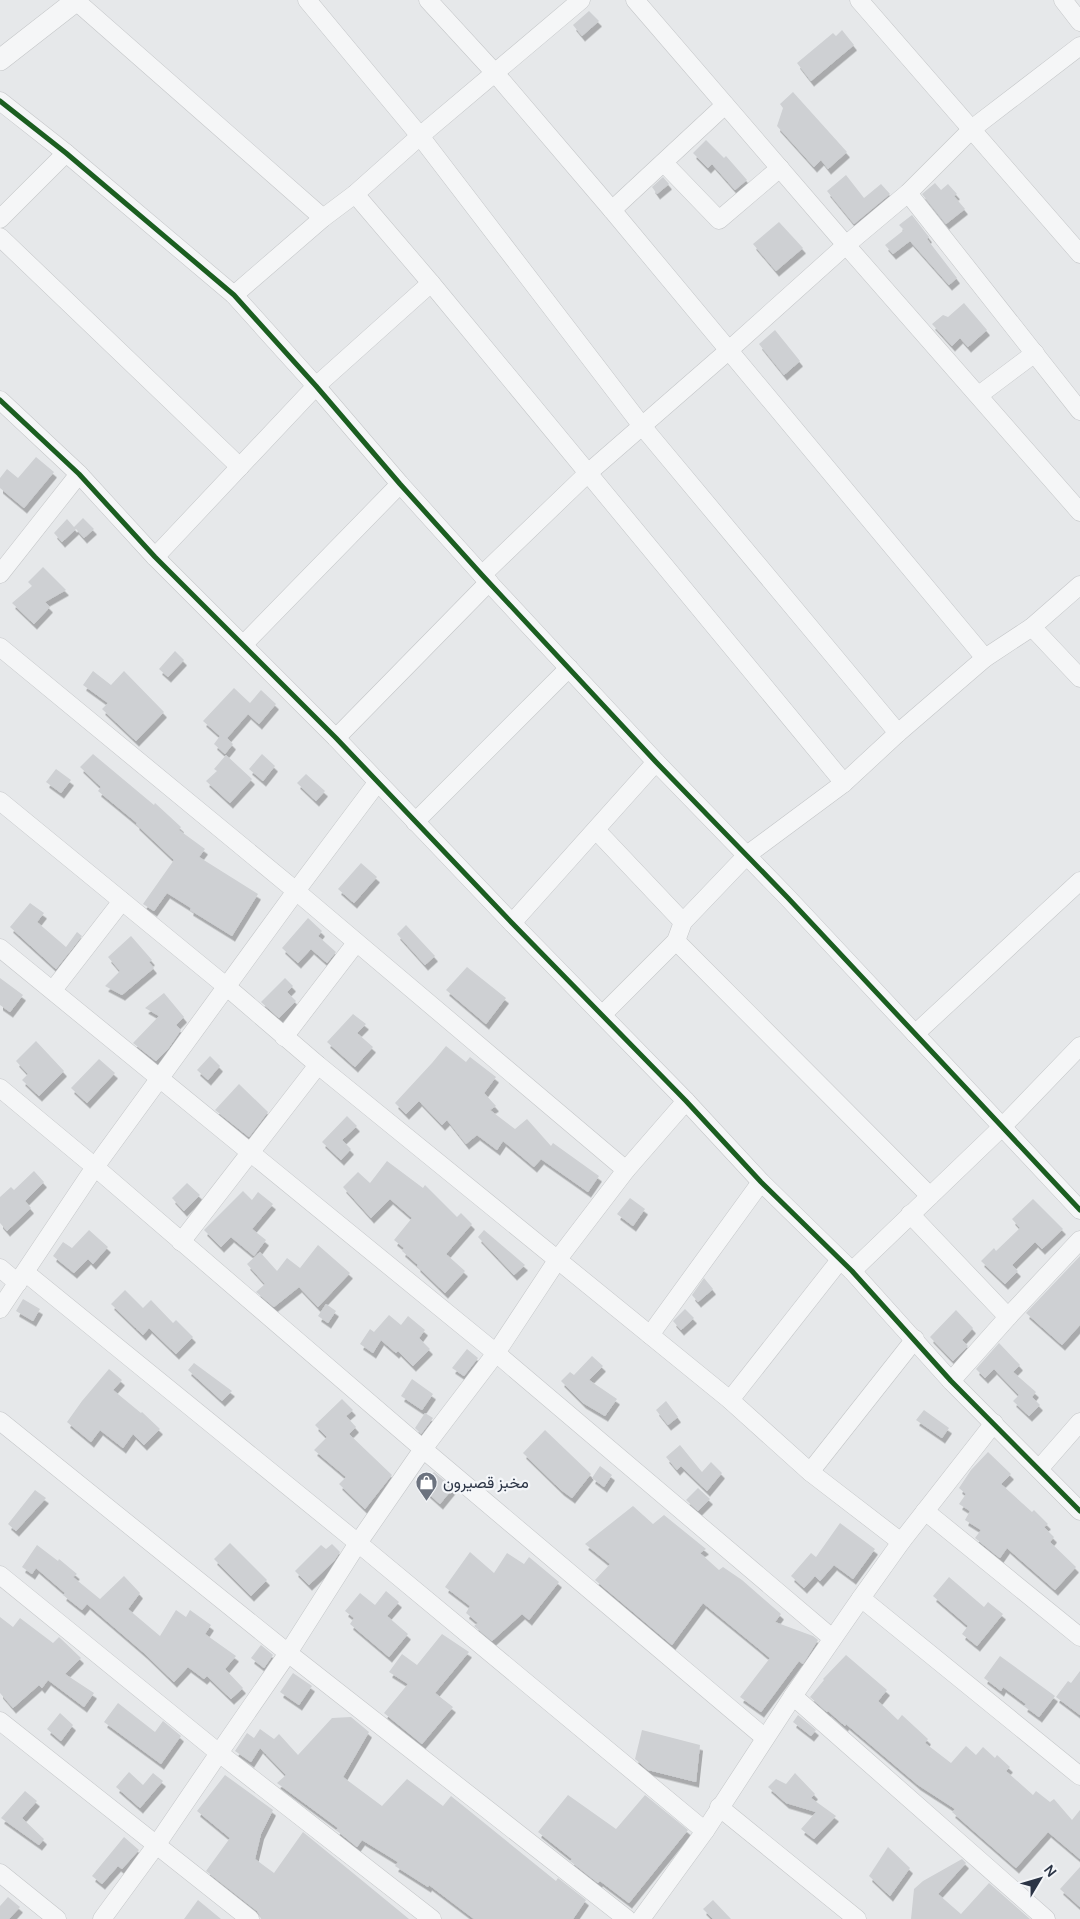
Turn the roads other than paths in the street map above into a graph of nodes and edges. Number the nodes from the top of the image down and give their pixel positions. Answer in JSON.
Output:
{"nodes":[{"id":1,"x":76,"y":0,"type":"edge"},
{"id":2,"x":307,"y":0,"type":"edge"},
{"id":3,"x":428,"y":0,"type":"edge"},
{"id":4,"x":581,"y":0,"type":"edge"},
{"id":5,"x":635,"y":0,"type":"edge"},
{"id":6,"x":859,"y":0,"type":"edge"},
{"id":7,"x":1063,"y":0,"type":"edge"},
{"id":8,"x":1080,"y":22,"type":"edge"},
{"id":9,"x":1080,"y":46,"type":"edge"},
{"id":10,"x":0,"y":60,"type":"edge"},
{"id":11,"x":495,"y":73,"type":"junction"},
{"id":12,"x":0,"y":101,"type":"edge"},
{"id":13,"x":725,"y":105,"type":"junction"},
{"id":14,"x":973,"y":128,"type":"junction"},
{"id":15,"x":420,"y":136,"type":"junction"},
{"id":16,"x":66,"y":153,"type":"junction"},
{"id":17,"x":664,"y":163,"type":"junction"},
{"id":18,"x":780,"y":168,"type":"junction"},
{"id":19,"x":908,"y":193,"type":"junction"},
{"id":20,"x":355,"y":194,"type":"junction"},
{"id":21,"x":612,"y":210,"type":"junction"},
{"id":22,"x":323,"y":218,"type":"junction"},
{"id":23,"x":0,"y":219,"type":"edge"},
{"id":24,"x":0,"y":237,"type":"edge"},
{"id":25,"x":846,"y":245,"type":"junction"},
{"id":26,"x":1080,"y":254,"type":"edge"},
{"id":27,"x":431,"y":283,"type":"junction"},
{"id":28,"x":234,"y":295,"type":"junction"},
{"id":29,"x":728,"y":351,"type":"junction"},
{"id":30,"x":1035,"y":353,"type":"junction"},
{"id":31,"x":316,"y":386,"type":"junction"},
{"id":32,"x":979,"y":396,"type":"junction"},
{"id":33,"x":0,"y":400,"type":"edge"},
{"id":34,"x":1080,"y":411,"type":"edge"},
{"id":35,"x":642,"y":426,"type":"junction"},
{"id":36,"x":240,"y":467,"type":"junction"},
{"id":37,"x":588,"y":473,"type":"junction"},
{"id":38,"x":79,"y":474,"type":"junction"},
{"id":39,"x":400,"y":484,"type":"junction"},
{"id":40,"x":1074,"y":493,"type":"edge"},
{"id":41,"x":1080,"y":512,"type":"edge"},
{"id":42,"x":155,"y":557,"type":"junction"},
{"id":43,"x":0,"y":574,"type":"edge"},
{"id":44,"x":486,"y":578,"type":"junction"},
{"id":45,"x":1080,"y":585,"type":"edge"},
{"id":46,"x":1032,"y":627,"type":"junction"},
{"id":47,"x":243,"y":645,"type":"junction"},
{"id":48,"x":0,"y":647,"type":"edge"},
{"id":49,"x":985,"y":658,"type":"junction"},
{"id":50,"x":569,"y":668,"type":"junction"},
{"id":51,"x":1080,"y":678,"type":"edge"},
{"id":52,"x":898,"y":733,"type":"junction"},
{"id":53,"x":336,"y":738,"type":"junction"},
{"id":54,"x":656,"y":762,"type":"junction"},
{"id":55,"x":378,"y":783,"type":"junction"},
{"id":56,"x":844,"y":783,"type":"junction"},
{"id":57,"x":0,"y":801,"type":"edge"},
{"id":58,"x":415,"y":822,"type":"junction"},
{"id":59,"x":596,"y":830,"type":"junction"},
{"id":60,"x":747,"y":855,"type":"junction"},
{"id":61,"x":1080,"y":881,"type":"edge"},
{"id":62,"x":296,"y":891,"type":"junction"},
{"id":63,"x":122,"y":901,"type":"junction"},
{"id":64,"x":683,"y":922,"type":"junction"},
{"id":65,"x":512,"y":923,"type":"junction"},
{"id":66,"x":676,"y":941,"type":"junction"},
{"id":67,"x":356,"y":943,"type":"junction"},
{"id":68,"x":0,"y":948,"type":"edge"},
{"id":69,"x":227,"y":988,"type":"junction"},
{"id":70,"x":53,"y":990,"type":"junction"},
{"id":71,"x":602,"y":1015,"type":"junction"},
{"id":72,"x":915,"y":1034,"type":"junction"},
{"id":73,"x":284,"y":1037,"type":"junction"},
{"id":74,"x":1080,"y":1046,"type":"edge"},
{"id":75,"x":318,"y":1065,"type":"junction"},
{"id":76,"x":160,"y":1077,"type":"junction"},
{"id":77,"x":0,"y":1088,"type":"edge"},
{"id":78,"x":686,"y":1101,"type":"junction"},
{"id":79,"x":1002,"y":1127,"type":"junction"},
{"id":80,"x":250,"y":1151,"type":"junction"},
{"id":81,"x":94,"y":1167,"type":"junction"},
{"id":82,"x":626,"y":1170,"type":"junction"},
{"id":83,"x":761,"y":1182,"type":"junction"},
{"id":84,"x":930,"y":1196,"type":"junction"},
{"id":85,"x":1080,"y":1210,"type":"edge"},
{"id":86,"x":910,"y":1214,"type":"junction"},
{"id":87,"x":1080,"y":1240,"type":"edge"},
{"id":88,"x":181,"y":1242,"type":"junction"},
{"id":89,"x":558,"y":1259,"type":"junction"},
{"id":90,"x":846,"y":1266,"type":"junction"},
{"id":91,"x":0,"y":1268,"type":"edge"},
{"id":92,"x":22,"y":1278,"type":"junction"},
{"id":93,"x":0,"y":1309,"type":"edge"},
{"id":94,"x":1008,"y":1317,"type":"junction"},
{"id":95,"x":650,"y":1335,"type":"junction"},
{"id":96,"x":915,"y":1339,"type":"junction"},
{"id":97,"x":496,"y":1352,"type":"junction"},
{"id":98,"x":951,"y":1381,"type":"junction"},
{"id":99,"x":730,"y":1400,"type":"junction"},
{"id":100,"x":0,"y":1421,"type":"edge"},
{"id":101,"x":1080,"y":1422,"type":"edge"},
{"id":102,"x":994,"y":1423,"type":"junction"},
{"id":103,"x":423,"y":1449,"type":"junction"},
{"id":104,"x":1039,"y":1470,"type":"junction"},
{"id":105,"x":810,"y":1472,"type":"junction"},
{"id":106,"x":926,"y":1511,"type":"junction"},
{"id":107,"x":1080,"y":1511,"type":"edge"},
{"id":108,"x":902,"y":1542,"type":"junction"},
{"id":109,"x":358,"y":1543,"type":"junction"},
{"id":110,"x":0,"y":1575,"type":"edge"},
{"id":111,"x":860,"y":1598,"type":"junction"},
{"id":112,"x":1080,"y":1637,"type":"edge"},
{"id":113,"x":832,"y":1638,"type":"junction"},
{"id":114,"x":288,"y":1653,"type":"junction"},
{"id":115,"x":793,"y":1696,"type":"junction"},
{"id":116,"x":0,"y":1721,"type":"edge"},
{"id":117,"x":765,"y":1738,"type":"junction"},
{"id":118,"x":219,"y":1753,"type":"junction"},
{"id":119,"x":1080,"y":1776,"type":"edge"},
{"id":120,"x":719,"y":1807,"type":"junction"},
{"id":121,"x":705,"y":1831,"type":"junction"},
{"id":122,"x":157,"y":1844,"type":"junction"},
{"id":123,"x":0,"y":1873,"type":"edge"},
{"id":124,"x":57,"y":1919,"type":"edge"},
{"id":125,"x":102,"y":1919,"type":"edge"},
{"id":126,"x":250,"y":1919,"type":"edge"},
{"id":127,"x":432,"y":1919,"type":"edge"},
{"id":128,"x":628,"y":1919,"type":"edge"},
{"id":129,"x":641,"y":1919,"type":"edge"},
{"id":130,"x":858,"y":1919,"type":"edge"},
{"id":131,"x":1046,"y":1919,"type":"edge"}],
"edges":[{"from":1,"to":10,"type":"street"},
{"from":1,"to":22,"type":"street"},
{"from":2,"to":15,"type":"street"},
{"from":3,"to":11,"type":"street"},
{"from":4,"to":11,"type":"street"},
{"from":5,"to":13,"type":"street"},
{"from":6,"to":14,"type":"street"},
{"from":7,"to":8,"type":"street"},
{"from":9,"to":14,"type":"street"},
{"from":11,"to":15,"type":"street"},
{"from":11,"to":21,"type":"street"},
{"from":12,"to":16,"type":"street"},
{"from":13,"to":17,"type":"street"},
{"from":13,"to":18,"type":"street"},
{"from":14,"to":19,"type":"street"},
{"from":14,"to":26,"type":"street"},
{"from":15,"to":20,"type":"street"},
{"from":15,"to":35,"type":"street"},
{"from":16,"to":23,"type":"street"},
{"from":16,"to":28,"type":"street"},
{"from":17,"to":18,"type":"street"},
{"from":17,"to":21,"type":"street"},
{"from":18,"to":25,"type":"street"},
{"from":19,"to":25,"type":"street"},
{"from":19,"to":30,"type":"street"},
{"from":20,"to":22,"type":"street"},
{"from":20,"to":27,"type":"street"},
{"from":21,"to":29,"type":"street"},
{"from":22,"to":28,"type":"street"},
{"from":24,"to":36,"type":"street"},
{"from":25,"to":29,"type":"street"},
{"from":25,"to":32,"type":"street"},
{"from":27,"to":31,"type":"street"},
{"from":27,"to":37,"type":"street"},
{"from":28,"to":31,"type":"street"},
{"from":29,"to":35,"type":"street"},
{"from":29,"to":49,"type":"street"},
{"from":30,"to":32,"type":"street"},
{"from":30,"to":34,"type":"street"},
{"from":31,"to":36,"type":"street"},
{"from":31,"to":39,"type":"street"},
{"from":32,"to":40,"type":"street"},
{"from":33,"to":38,"type":"street"},
{"from":35,"to":37,"type":"street"},
{"from":35,"to":52,"type":"street"},
{"from":36,"to":42,"type":"street"},
{"from":37,"to":44,"type":"street"},
{"from":37,"to":56,"type":"street"},
{"from":38,"to":42,"type":"street"},
{"from":38,"to":43,"type":"street"},
{"from":39,"to":44,"type":"street"},
{"from":39,"to":47,"type":"street"},
{"from":40,"to":41,"type":"street"},
{"from":42,"to":47,"type":"street"},
{"from":44,"to":50,"type":"street"},
{"from":44,"to":53,"type":"street"},
{"from":45,"to":46,"type":"street"},
{"from":46,"to":49,"type":"street"},
{"from":46,"to":51,"type":"street"},
{"from":47,"to":53,"type":"street"},
{"from":48,"to":62,"type":"street"},
{"from":49,"to":52,"type":"street"},
{"from":50,"to":54,"type":"street"},
{"from":50,"to":58,"type":"street"},
{"from":52,"to":56,"type":"street"},
{"from":53,"to":55,"type":"street"},
{"from":54,"to":59,"type":"street"},
{"from":54,"to":60,"type":"street"},
{"from":55,"to":58,"type":"street"},
{"from":55,"to":62,"type":"street"},
{"from":56,"to":60,"type":"street"},
{"from":57,"to":63,"type":"street"},
{"from":58,"to":65,"type":"street"},
{"from":59,"to":64,"type":"street"},
{"from":59,"to":65,"type":"street"},
{"from":60,"to":64,"type":"street"},
{"from":60,"to":72,"type":"street"},
{"from":61,"to":72,"type":"street"},
{"from":62,"to":67,"type":"street"},
{"from":62,"to":69,"type":"street"},
{"from":63,"to":69,"type":"street"},
{"from":63,"to":70,"type":"street"},
{"from":64,"to":66,"type":"street"},
{"from":65,"to":71,"type":"street"},
{"from":66,"to":71,"type":"street"},
{"from":66,"to":84,"type":"street"},
{"from":67,"to":73,"type":"street"},
{"from":67,"to":82,"type":"street"},
{"from":68,"to":70,"type":"street"},
{"from":69,"to":73,"type":"street"},
{"from":69,"to":76,"type":"street"},
{"from":70,"to":76,"type":"street"},
{"from":71,"to":78,"type":"street"},
{"from":72,"to":79,"type":"street"},
{"from":73,"to":75,"type":"street"},
{"from":74,"to":79,"type":"street"},
{"from":75,"to":80,"type":"street"},
{"from":75,"to":89,"type":"street"},
{"from":76,"to":80,"type":"street"},
{"from":76,"to":81,"type":"street"},
{"from":77,"to":81,"type":"street"},
{"from":78,"to":82,"type":"street"},
{"from":78,"to":83,"type":"street"},
{"from":79,"to":84,"type":"street"},
{"from":79,"to":85,"type":"street"},
{"from":80,"to":88,"type":"street"},
{"from":80,"to":97,"type":"street"},
{"from":81,"to":88,"type":"street"},
{"from":81,"to":92,"type":"street"},
{"from":82,"to":89,"type":"street"},
{"from":83,"to":90,"type":"street"},
{"from":83,"to":95,"type":"street"},
{"from":84,"to":86,"type":"street"},
{"from":86,"to":90,"type":"street"},
{"from":86,"to":94,"type":"street"},
{"from":87,"to":94,"type":"street"},
{"from":88,"to":103,"type":"street"},
{"from":89,"to":95,"type":"street"},
{"from":89,"to":97,"type":"street"},
{"from":90,"to":96,"type":"street"},
{"from":90,"to":99,"type":"street"},
{"from":91,"to":92,"type":"street"},
{"from":92,"to":93,"type":"street"},
{"from":92,"to":109,"type":"street"},
{"from":94,"to":98,"type":"street"},
{"from":95,"to":99,"type":"street"},
{"from":96,"to":98,"type":"street"},
{"from":96,"to":105,"type":"street"},
{"from":97,"to":103,"type":"street"},
{"from":97,"to":113,"type":"street"},
{"from":98,"to":102,"type":"street"},
{"from":99,"to":105,"type":"street"},
{"from":100,"to":114,"type":"street"},
{"from":101,"to":104,"type":"street"},
{"from":102,"to":104,"type":"street"},
{"from":102,"to":106,"type":"street"},
{"from":103,"to":109,"type":"street"},
{"from":103,"to":117,"type":"street"},
{"from":104,"to":107,"type":"street"},
{"from":105,"to":108,"type":"street"},
{"from":106,"to":108,"type":"street"},
{"from":106,"to":112,"type":"street"},
{"from":108,"to":111,"type":"street"},
{"from":109,"to":114,"type":"street"},
{"from":109,"to":121,"type":"street"},
{"from":110,"to":118,"type":"street"},
{"from":111,"to":113,"type":"street"},
{"from":111,"to":119,"type":"street"},
{"from":113,"to":115,"type":"street"},
{"from":114,"to":118,"type":"street"},
{"from":114,"to":128,"type":"street"},
{"from":115,"to":117,"type":"street"},
{"from":115,"to":131,"type":"street"},
{"from":116,"to":122,"type":"street"},
{"from":117,"to":120,"type":"street"},
{"from":118,"to":122,"type":"street"},
{"from":118,"to":127,"type":"street"},
{"from":120,"to":121,"type":"street"},
{"from":120,"to":130,"type":"street"},
{"from":121,"to":129,"type":"street"},
{"from":122,"to":125,"type":"street"},
{"from":122,"to":126,"type":"street"},
{"from":123,"to":124,"type":"street"}]}
